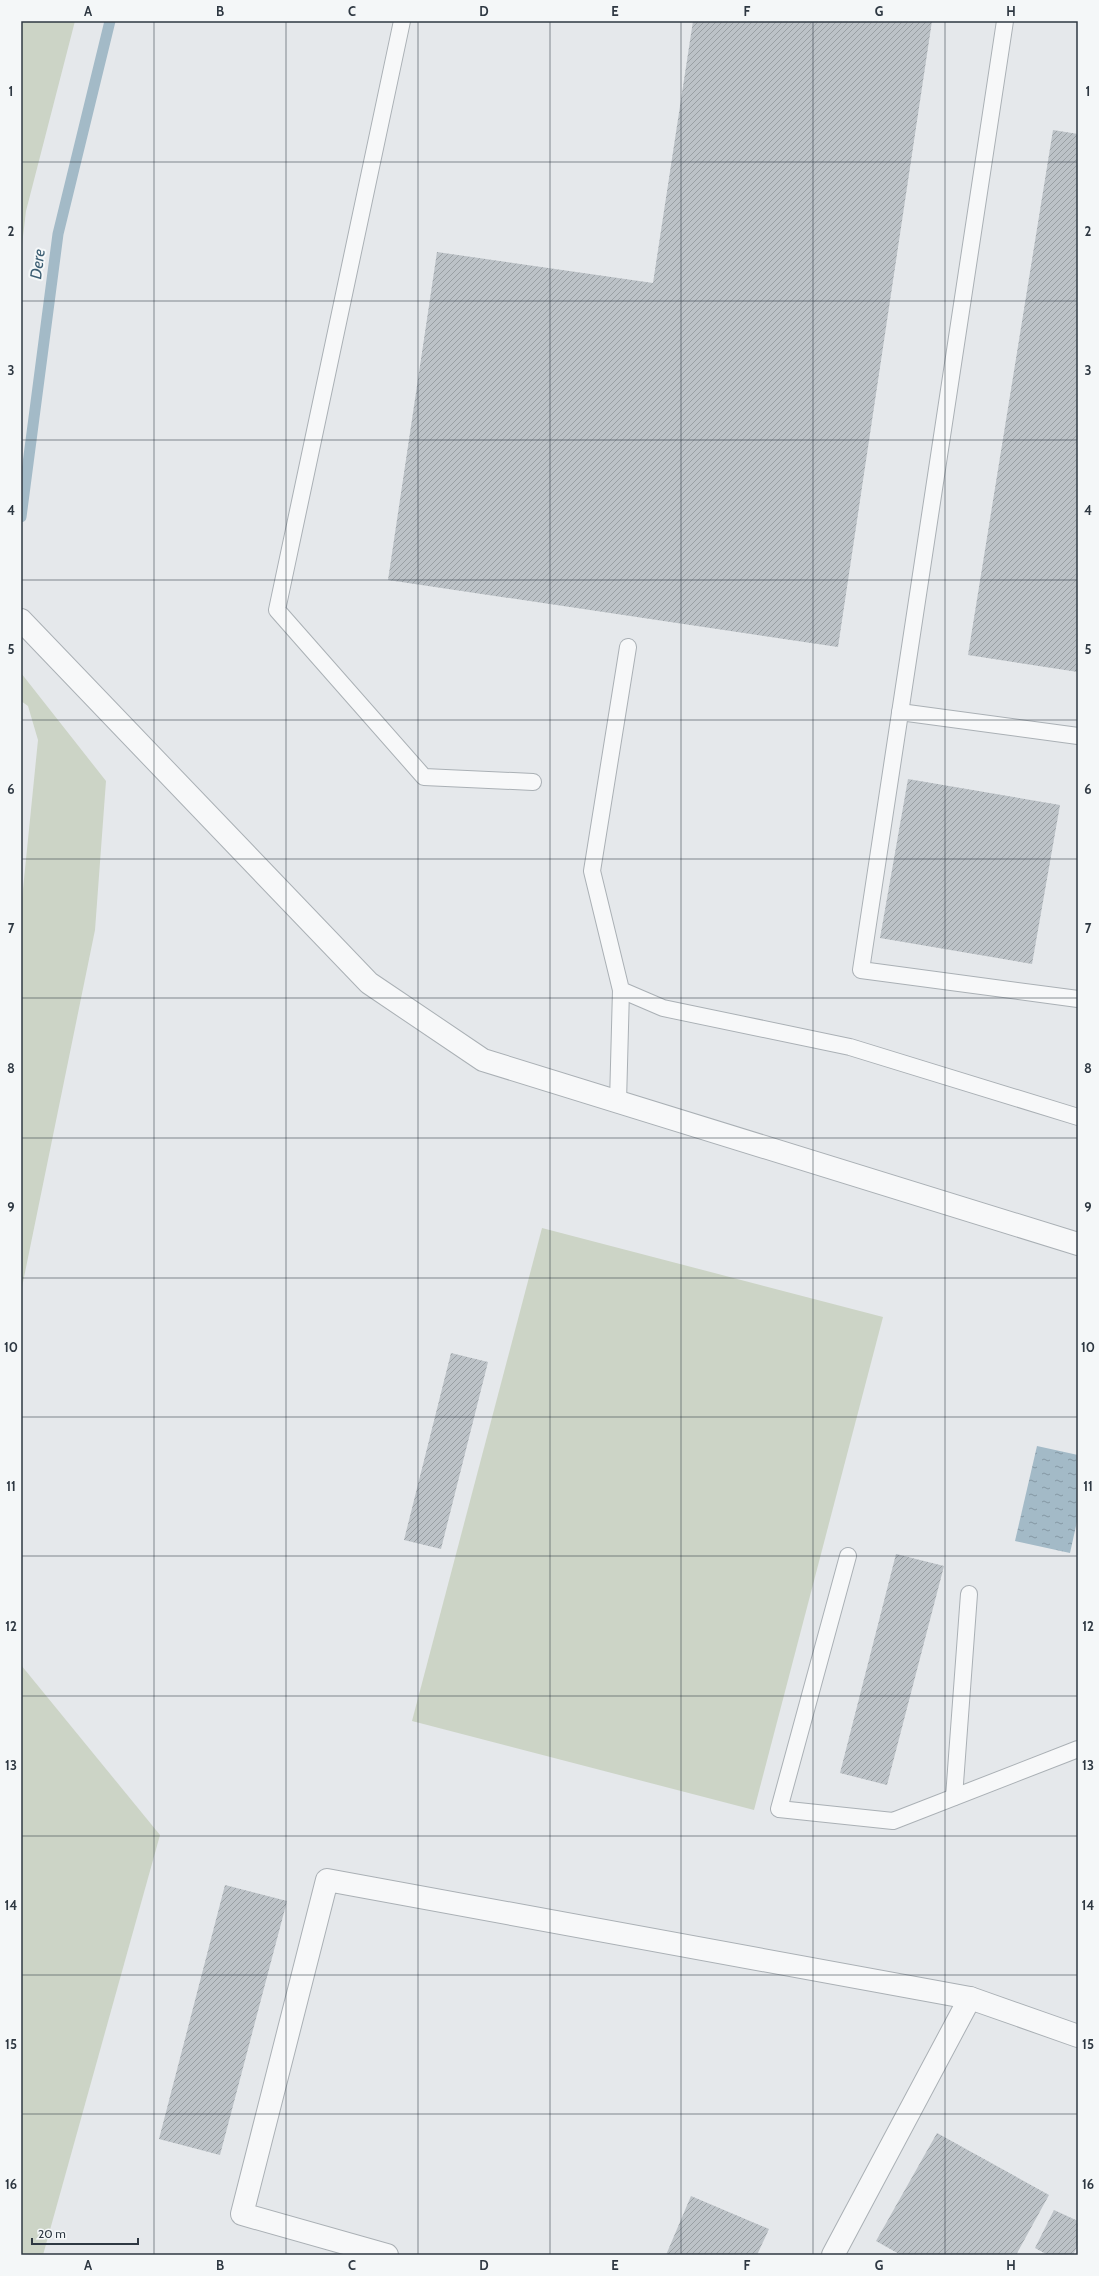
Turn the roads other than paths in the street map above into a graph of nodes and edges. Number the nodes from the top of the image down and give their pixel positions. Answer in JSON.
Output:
{"nodes":[{"id":1,"x":402,"y":21,"type":"edge"},
{"id":2,"x":1005,"y":21,"type":"edge"},
{"id":3,"x":21,"y":620,"type":"edge"},
{"id":4,"x":628,"y":647,"type":"dead end"},
{"id":5,"x":900,"y":712,"type":"junction"},
{"id":6,"x":1078,"y":736,"type":"edge"},
{"id":7,"x":533,"y":782,"type":"dead end"},
{"id":8,"x":621,"y":990,"type":"junction"},
{"id":9,"x":1078,"y":999,"type":"edge"},
{"id":10,"x":618,"y":1102,"type":"junction"},
{"id":11,"x":1078,"y":1117,"type":"edge"},
{"id":12,"x":1078,"y":1244,"type":"edge"},
{"id":13,"x":848,"y":1556,"type":"dead end"},
{"id":14,"x":969,"y":1594,"type":"dead end"},
{"id":15,"x":1078,"y":1749,"type":"edge"},
{"id":16,"x":954,"y":1797,"type":"junction"},
{"id":17,"x":970,"y":1998,"type":"junction"},
{"id":18,"x":1078,"y":2036,"type":"edge"},
{"id":19,"x":387,"y":2255,"type":"edge"},
{"id":20,"x":833,"y":2255,"type":"edge"}],
"edges":[{"from":1,"to":7,"type":"lane"},
{"from":2,"to":5,"type":"lane"},
{"from":3,"to":10,"type":"street"},
{"from":4,"to":8,"type":"lane"},
{"from":5,"to":6,"type":"lane"},
{"from":5,"to":9,"type":"lane"},
{"from":8,"to":10,"type":"lane"},
{"from":8,"to":11,"type":"lane"},
{"from":10,"to":12,"type":"street"},
{"from":13,"to":16,"type":"lane"},
{"from":14,"to":16,"type":"lane"},
{"from":15,"to":16,"type":"lane"},
{"from":17,"to":18,"type":"street"},
{"from":17,"to":19,"type":"street"},
{"from":17,"to":20,"type":"street"}]}
